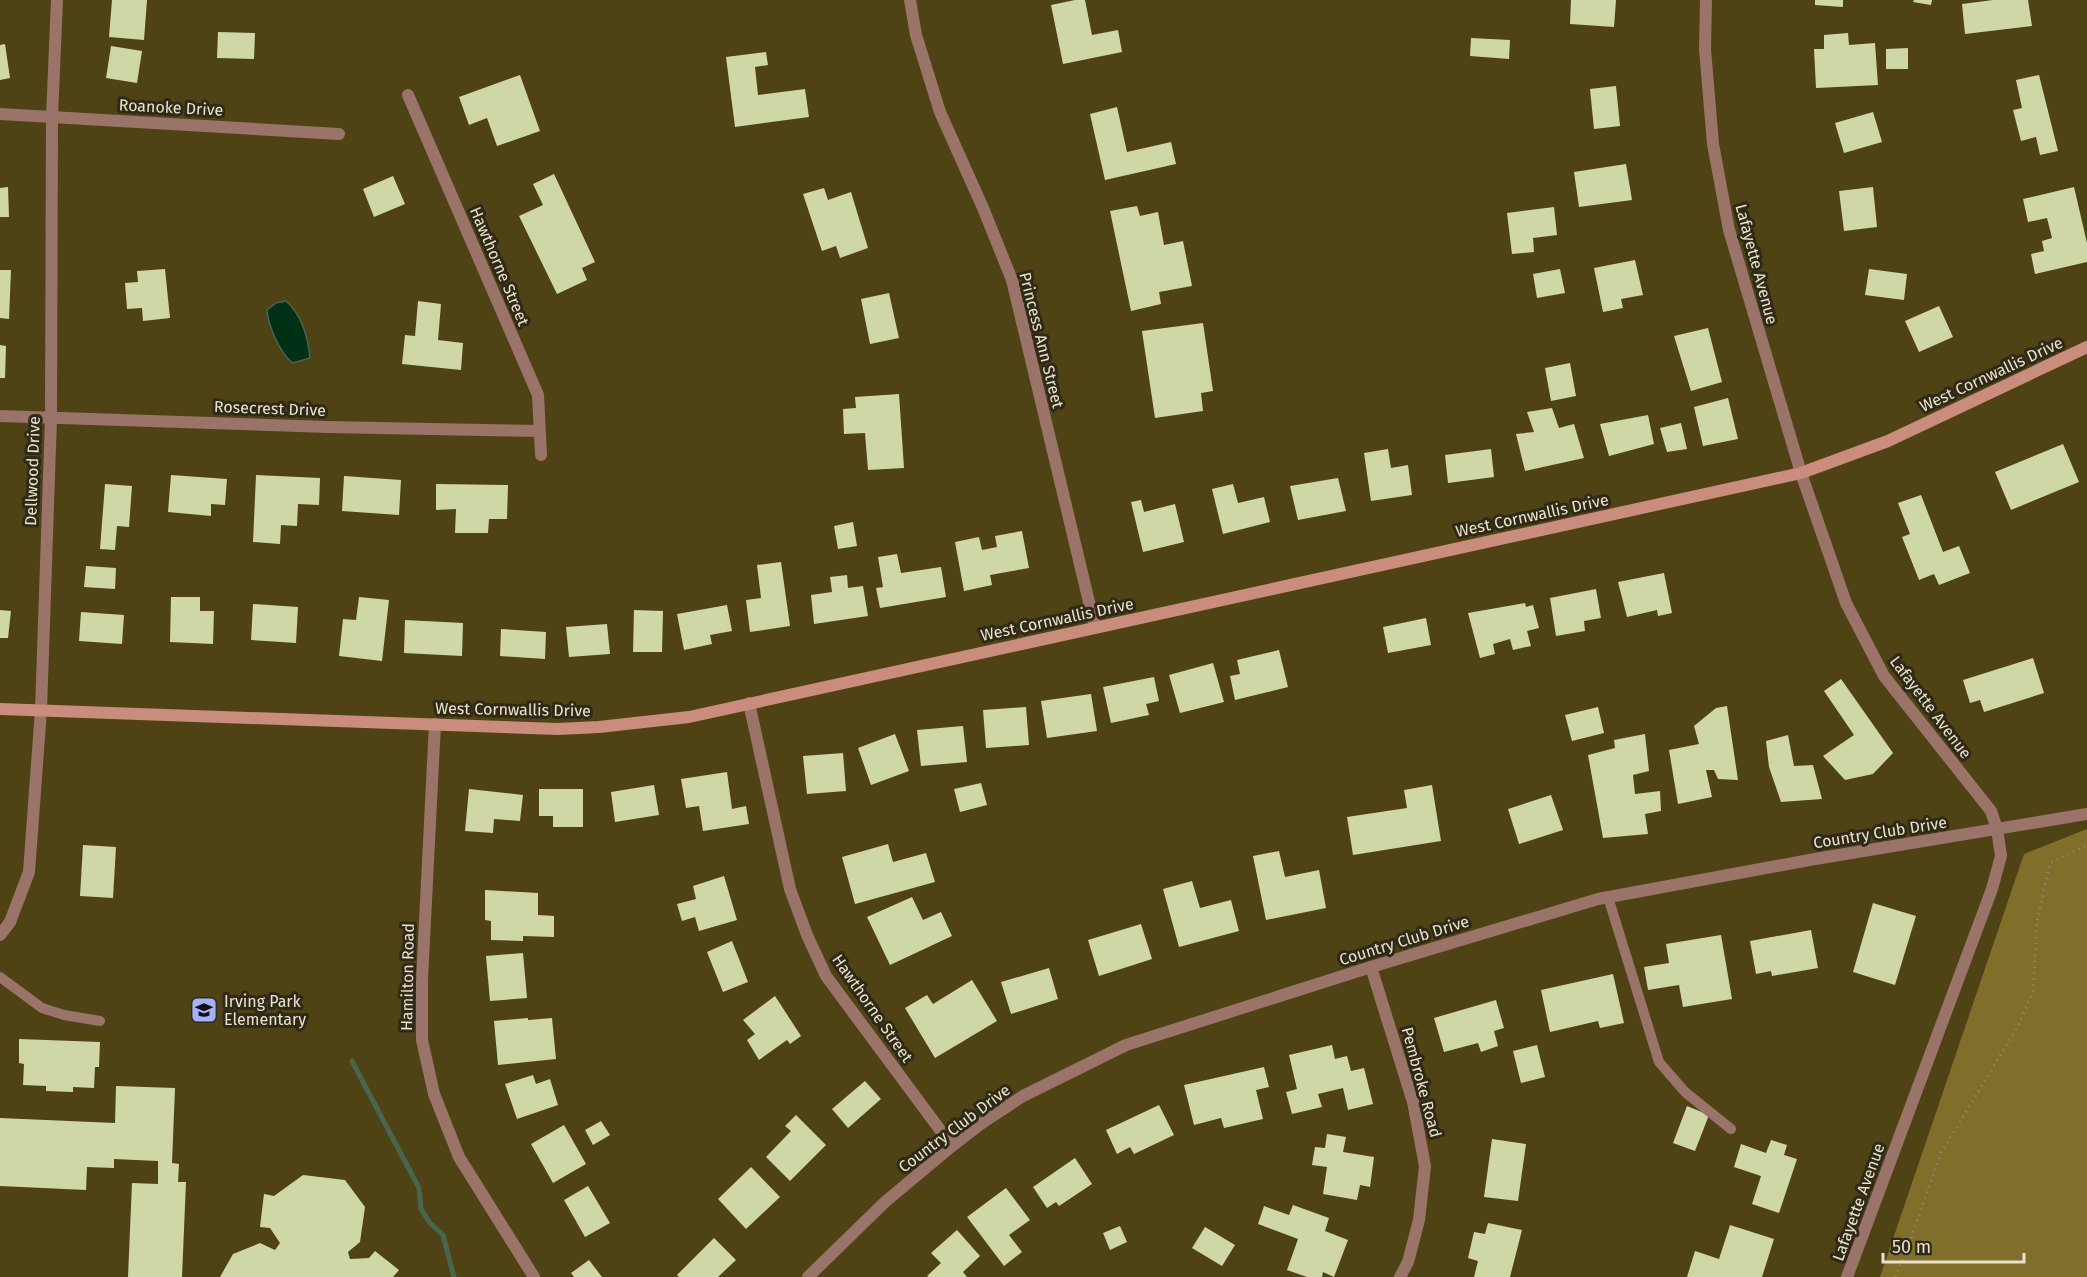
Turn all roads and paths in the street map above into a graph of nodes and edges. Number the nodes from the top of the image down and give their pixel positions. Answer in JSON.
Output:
{"nodes":[{"id":1,"x":57,"y":0,"type":"edge"},
{"id":2,"x":910,"y":0,"type":"edge"},
{"id":3,"x":1706,"y":0,"type":"edge"},
{"id":4,"x":408,"y":95,"type":"dead end"},
{"id":5,"x":0,"y":114,"type":"edge"},
{"id":6,"x":52,"y":116,"type":"junction"},
{"id":7,"x":339,"y":134,"type":"dead end"},
{"id":8,"x":2087,"y":347,"type":"edge"},
{"id":9,"x":0,"y":416,"type":"edge"},
{"id":10,"x":51,"y":418,"type":"junction"},
{"id":11,"x":539,"y":431,"type":"junction"},
{"id":12,"x":541,"y":455,"type":"dead end"},
{"id":13,"x":1802,"y":473,"type":"junction"},
{"id":14,"x":1095,"y":627,"type":"junction"},
{"id":15,"x":749,"y":703,"type":"junction"},
{"id":16,"x":0,"y":709,"type":"edge"},
{"id":17,"x":41,"y":710,"type":"junction"},
{"id":18,"x":435,"y":724,"type":"junction"},
{"id":19,"x":2087,"y":814,"type":"edge"},
{"id":20,"x":1997,"y":830,"type":"junction"},
{"id":21,"x":2087,"y":845,"type":"edge"},
{"id":22,"x":1608,"y":897,"type":"junction"},
{"id":23,"x":0,"y":935,"type":"edge"},
{"id":24,"x":1371,"y":967,"type":"junction"},
{"id":25,"x":0,"y":977,"type":"edge"},
{"id":26,"x":100,"y":1021,"type":"dead end"},
{"id":27,"x":1731,"y":1129,"type":"dead end"},
{"id":28,"x":951,"y":1146,"type":"junction"},
{"id":29,"x":534,"y":1277,"type":"edge"},
{"id":30,"x":808,"y":1277,"type":"edge"},
{"id":31,"x":1400,"y":1277,"type":"edge"},
{"id":32,"x":1847,"y":1277,"type":"edge"},
{"id":33,"x":1895,"y":1277,"type":"edge"}],
"edges":[{"from":1,"to":6,"type":"street","name":"Dellwood Drive"},
{"from":2,"to":14,"type":"street","name":"Princess Ann Street"},
{"from":3,"to":13,"type":"street","name":"Lafayette Avenue"},
{"from":4,"to":11,"type":"street","name":"Hawthorne Street"},
{"from":5,"to":6,"type":"street","name":"Roanoke Drive"},
{"from":6,"to":7,"type":"street","name":"Roanoke Drive"},
{"from":6,"to":10,"type":"street","name":"Dellwood Drive"},
{"from":8,"to":13,"type":"street","name":"West Cornwallis Drive"},
{"from":9,"to":10,"type":"street","name":"Rosecrest Drive"},
{"from":10,"to":11,"type":"street","name":"Rosecrest Drive"},
{"from":10,"to":17,"type":"street","name":"Dellwood Drive"},
{"from":11,"to":12,"type":"street","name":"Hawthorne Street"},
{"from":13,"to":14,"type":"street","name":"West Cornwallis Drive"},
{"from":13,"to":20,"type":"street","name":"Lafayette Avenue"},
{"from":14,"to":15,"type":"street","name":"West Cornwallis Drive"},
{"from":15,"to":18,"type":"street","name":"West Cornwallis Drive"},
{"from":15,"to":28,"type":"street","name":"Hawthorne Street"},
{"from":16,"to":17,"type":"street","name":"West Cornwallis Drive"},
{"from":17,"to":18,"type":"street","name":"West Cornwallis Drive"},
{"from":17,"to":23,"type":"street","name":"Dellwood Drive"},
{"from":18,"to":29,"type":"street","name":"Hamilton Road"},
{"from":19,"to":20,"type":"street","name":"Country Club Drive"},
{"from":20,"to":22,"type":"street","name":"Country Club Drive"},
{"from":20,"to":32,"type":"street","name":"Lafayette Avenue"},
{"from":21,"to":33,"type":"path"},
{"from":22,"to":24,"type":"street","name":"Country Club Drive"},
{"from":22,"to":27,"type":"lane"},
{"from":24,"to":28,"type":"street","name":"Country Club Drive"},
{"from":24,"to":31,"type":"street","name":"Pembroke Road"},
{"from":25,"to":26,"type":"lane"},
{"from":28,"to":30,"type":"street","name":"Country Club Drive"}]}
